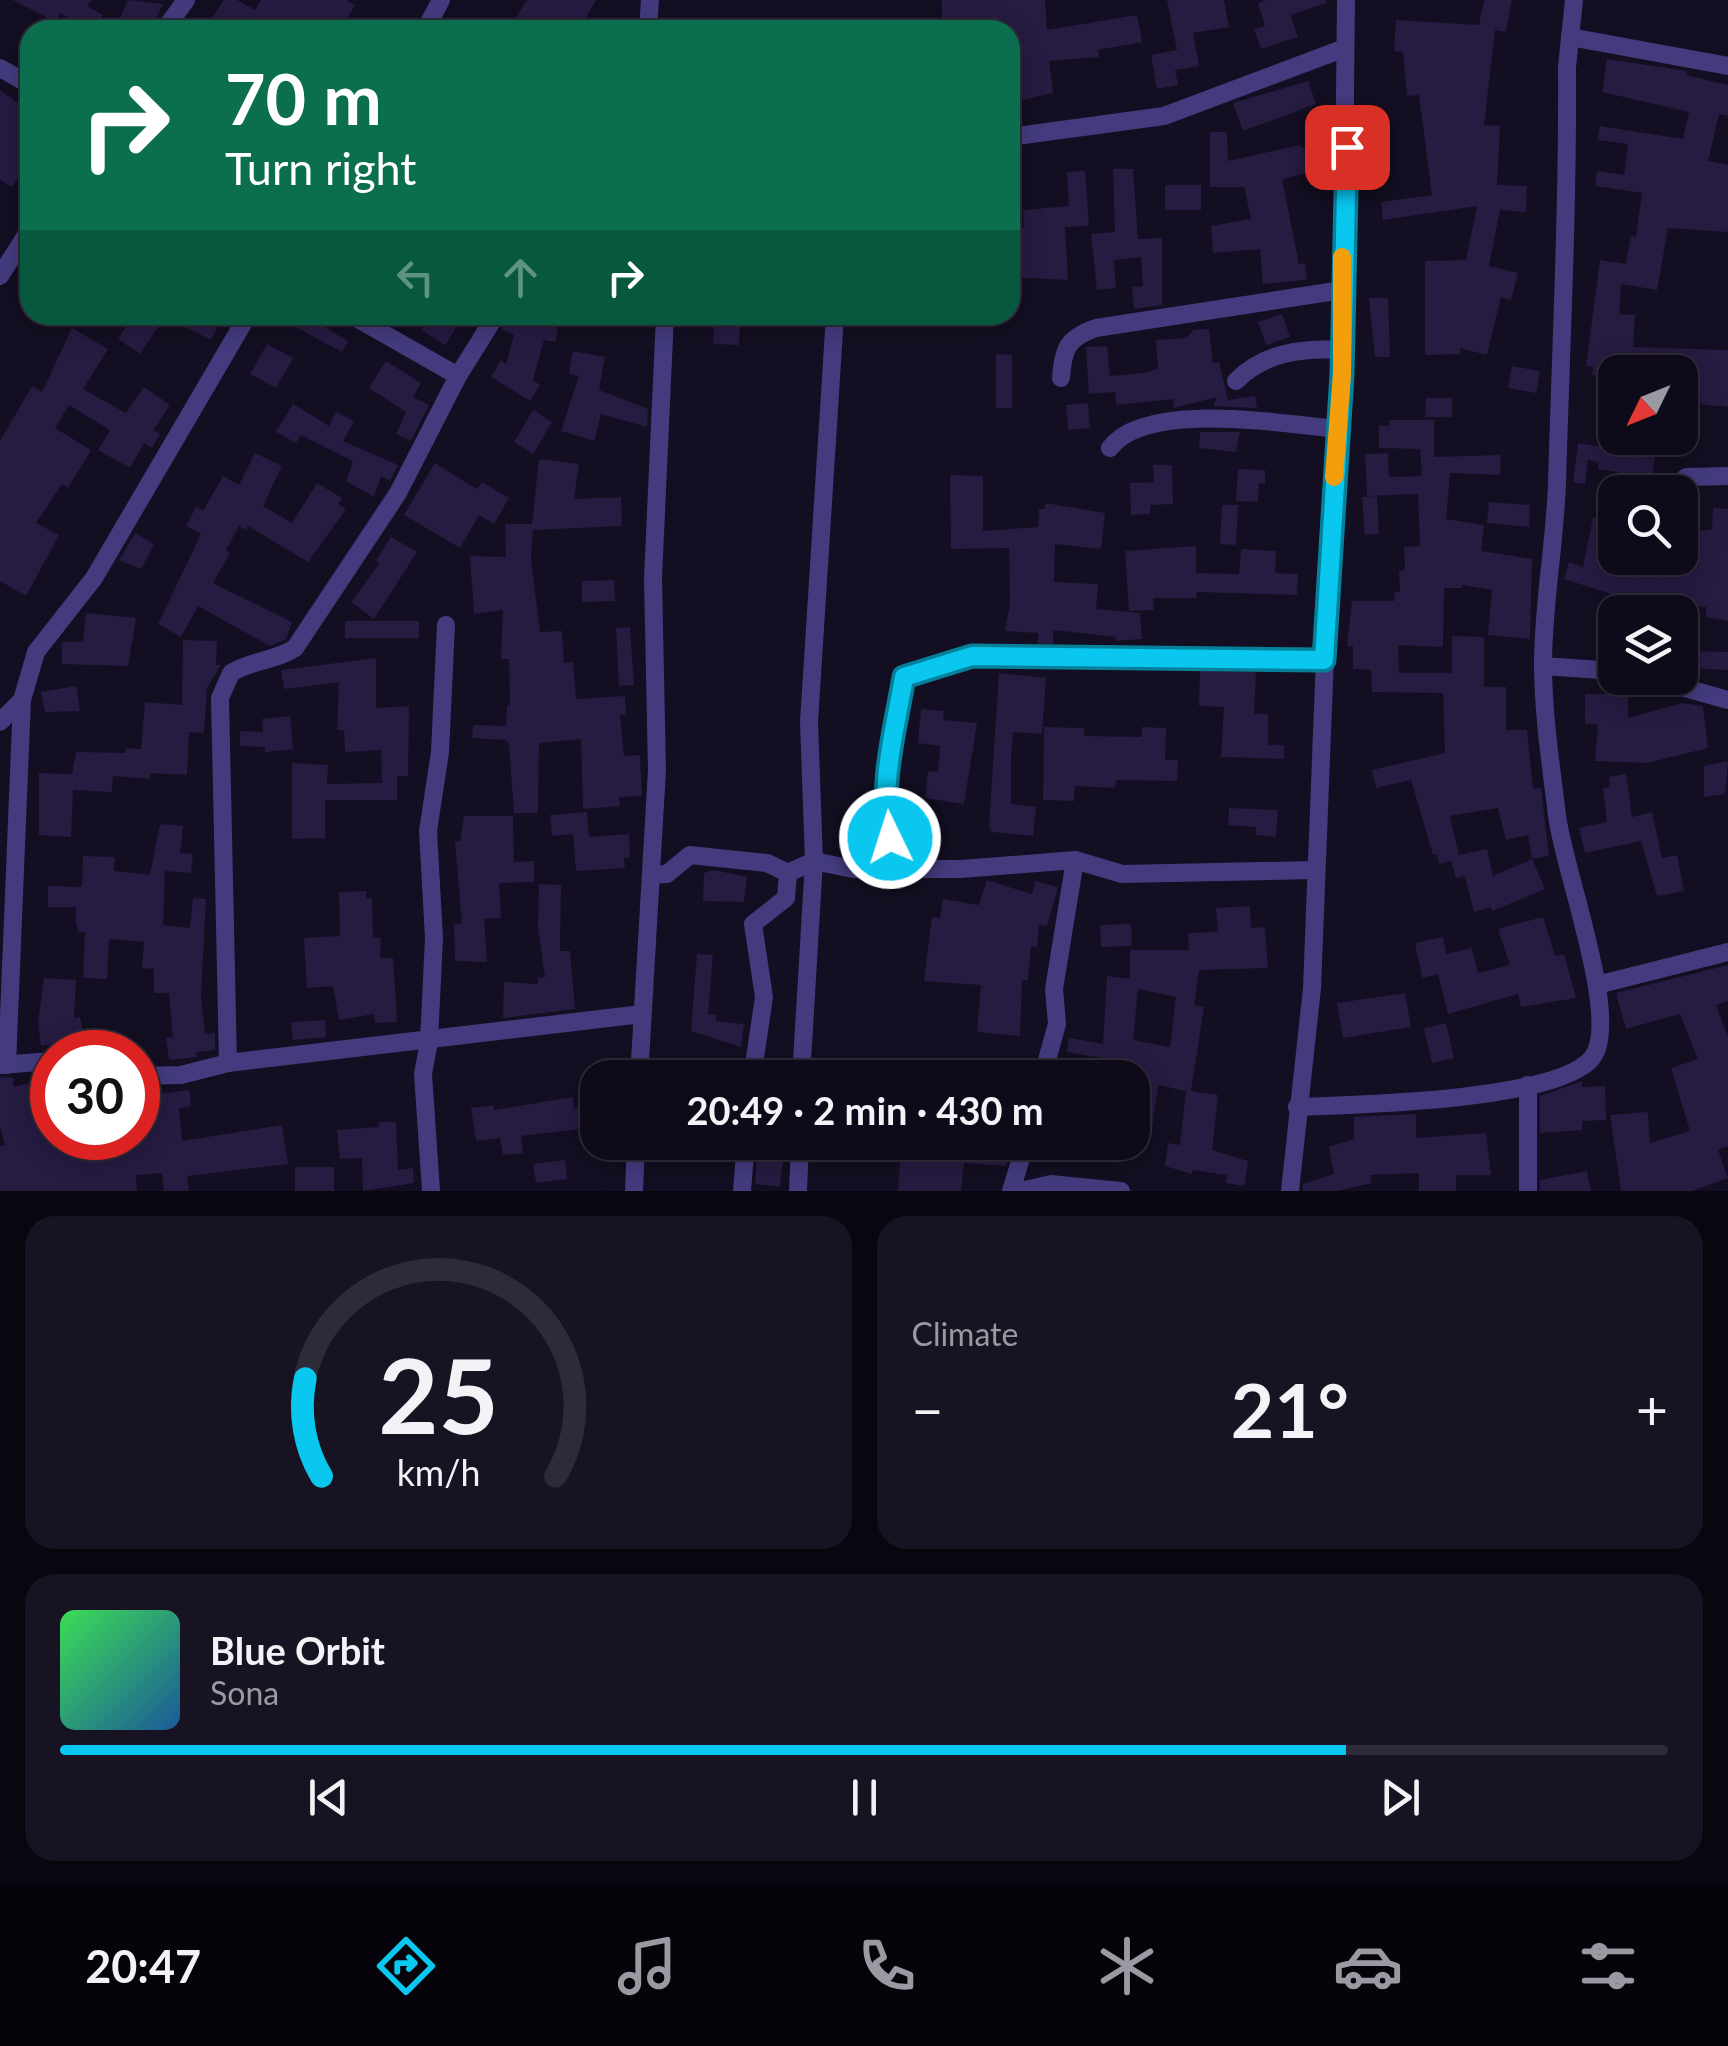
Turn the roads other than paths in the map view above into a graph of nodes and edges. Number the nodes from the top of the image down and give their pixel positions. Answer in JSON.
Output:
{"nodes":[{"id":1,"x":1346,"y":0,"type":"edge"},
{"id":2,"x":1574,"y":0,"type":"edge"},
{"id":3,"x":1570,"y":37,"type":"junction"},
{"id":4,"x":1345,"y":48,"type":"junction"},
{"id":5,"x":1728,"y":66,"type":"edge"},
{"id":6,"x":1020,"y":136,"type":"edge"},
{"id":7,"x":20,"y":245,"type":"edge"},
{"id":8,"x":0,"y":276,"type":"edge"},
{"id":9,"x":1342,"y":290,"type":"junction"},
{"id":10,"x":242,"y":325,"type":"edge"},
{"id":11,"x":369,"y":325,"type":"edge"},
{"id":12,"x":490,"y":325,"type":"edge"},
{"id":13,"x":665,"y":325,"type":"edge"},
{"id":14,"x":835,"y":325,"type":"edge"},
{"id":15,"x":1342,"y":350,"type":"junction"},
{"id":16,"x":458,"y":376,"type":"junction"},
{"id":17,"x":1061,"y":378,"type":"dead end"},
{"id":18,"x":1236,"y":381,"type":"dead end"},
{"id":19,"x":1338,"y":429,"type":"junction"},
{"id":20,"x":1110,"y":448,"type":"dead end"},
{"id":21,"x":1728,"y":476,"type":"edge"},
{"id":22,"x":1698,"y":477,"type":"edge"},
{"id":23,"x":446,"y":626,"type":"dead end"},
{"id":24,"x":1324,"y":660,"type":"junction"},
{"id":25,"x":1543,"y":666,"type":"junction"},
{"id":26,"x":1598,"y":670,"type":"edge"},
{"id":27,"x":1698,"y":692,"type":"edge"},
{"id":28,"x":22,"y":700,"type":"junction"},
{"id":29,"x":1728,"y":700,"type":"edge"},
{"id":30,"x":0,"y":722,"type":"edge"},
{"id":31,"x":1074,"y":860,"type":"junction"},
{"id":32,"x":814,"y":861,"type":"junction"},
{"id":33,"x":853,"y":870,"type":"junction"},
{"id":34,"x":1314,"y":870,"type":"junction"},
{"id":35,"x":788,"y":872,"type":"junction"},
{"id":36,"x":650,"y":875,"type":"junction"},
{"id":37,"x":1728,"y":952,"type":"edge"},
{"id":38,"x":1597,"y":985,"type":"junction"},
{"id":39,"x":642,"y":1014,"type":"junction"},
{"id":40,"x":430,"y":1041,"type":"junction"},
{"id":41,"x":640,"y":1060,"type":"edge"},
{"id":42,"x":755,"y":1060,"type":"edge"},
{"id":43,"x":802,"y":1060,"type":"edge"},
{"id":44,"x":1047,"y":1060,"type":"edge"},
{"id":45,"x":30,"y":1063,"type":"edge"},
{"id":46,"x":228,"y":1063,"type":"junction"},
{"id":47,"x":3,"y":1065,"type":"edge"},
{"id":48,"x":160,"y":1075,"type":"edge"},
{"id":49,"x":1528,"y":1086,"type":"junction"},
{"id":50,"x":1297,"y":1107,"type":"junction"},
{"id":51,"x":635,"y":1160,"type":"edge"},
{"id":52,"x":745,"y":1160,"type":"edge"},
{"id":53,"x":799,"y":1160,"type":"edge"},
{"id":54,"x":1020,"y":1160,"type":"edge"},
{"id":55,"x":431,"y":1191,"type":"edge"},
{"id":56,"x":634,"y":1191,"type":"edge"},
{"id":57,"x":742,"y":1191,"type":"edge"},
{"id":58,"x":798,"y":1191,"type":"edge"},
{"id":59,"x":1011,"y":1191,"type":"edge"},
{"id":60,"x":1021,"y":1191,"type":"edge"},
{"id":61,"x":1121,"y":1191,"type":"edge"},
{"id":62,"x":1290,"y":1191,"type":"edge"},
{"id":63,"x":1528,"y":1191,"type":"edge"}],
"edges":[{"from":1,"to":4,"type":"street"},
{"from":2,"to":3,"type":"street"},
{"from":3,"to":5,"type":"street"},
{"from":3,"to":25,"type":"street"},
{"from":4,"to":6,"type":"street"},
{"from":4,"to":9,"type":"street"},
{"from":7,"to":8,"type":"street"},
{"from":9,"to":15,"type":"street"},
{"from":9,"to":17,"type":"street"},
{"from":10,"to":28,"type":"street"},
{"from":11,"to":16,"type":"street"},
{"from":12,"to":16,"type":"street"},
{"from":13,"to":36,"type":"street"},
{"from":14,"to":32,"type":"street"},
{"from":15,"to":18,"type":"street"},
{"from":15,"to":19,"type":"street"},
{"from":16,"to":46,"type":"street"},
{"from":19,"to":20,"type":"street"},
{"from":19,"to":24,"type":"street"},
{"from":21,"to":22,"type":"street"},
{"from":23,"to":40,"type":"street"},
{"from":24,"to":33,"type":"street"},
{"from":24,"to":34,"type":"street"},
{"from":25,"to":26,"type":"street"},
{"from":25,"to":38,"type":"street"},
{"from":27,"to":29,"type":"street"},
{"from":28,"to":30,"type":"street"},
{"from":28,"to":47,"type":"street"},
{"from":31,"to":33,"type":"street"},
{"from":31,"to":34,"type":"street"},
{"from":31,"to":44,"type":"street"},
{"from":32,"to":33,"type":"street"},
{"from":32,"to":35,"type":"street"},
{"from":32,"to":43,"type":"street"},
{"from":34,"to":50,"type":"street"},
{"from":35,"to":36,"type":"street"},
{"from":35,"to":42,"type":"street"},
{"from":36,"to":39,"type":"street"},
{"from":37,"to":38,"type":"street"},
{"from":38,"to":49,"type":"street"},
{"from":39,"to":40,"type":"street"},
{"from":39,"to":41,"type":"street"},
{"from":40,"to":46,"type":"street"},
{"from":40,"to":55,"type":"street"},
{"from":45,"to":47,"type":"street"},
{"from":46,"to":48,"type":"street"},
{"from":49,"to":50,"type":"street"},
{"from":49,"to":63,"type":"street"},
{"from":50,"to":62,"type":"street"},
{"from":51,"to":56,"type":"street"},
{"from":52,"to":57,"type":"street"},
{"from":53,"to":58,"type":"street"},
{"from":54,"to":59,"type":"street"},
{"from":60,"to":61,"type":"street"}]}
